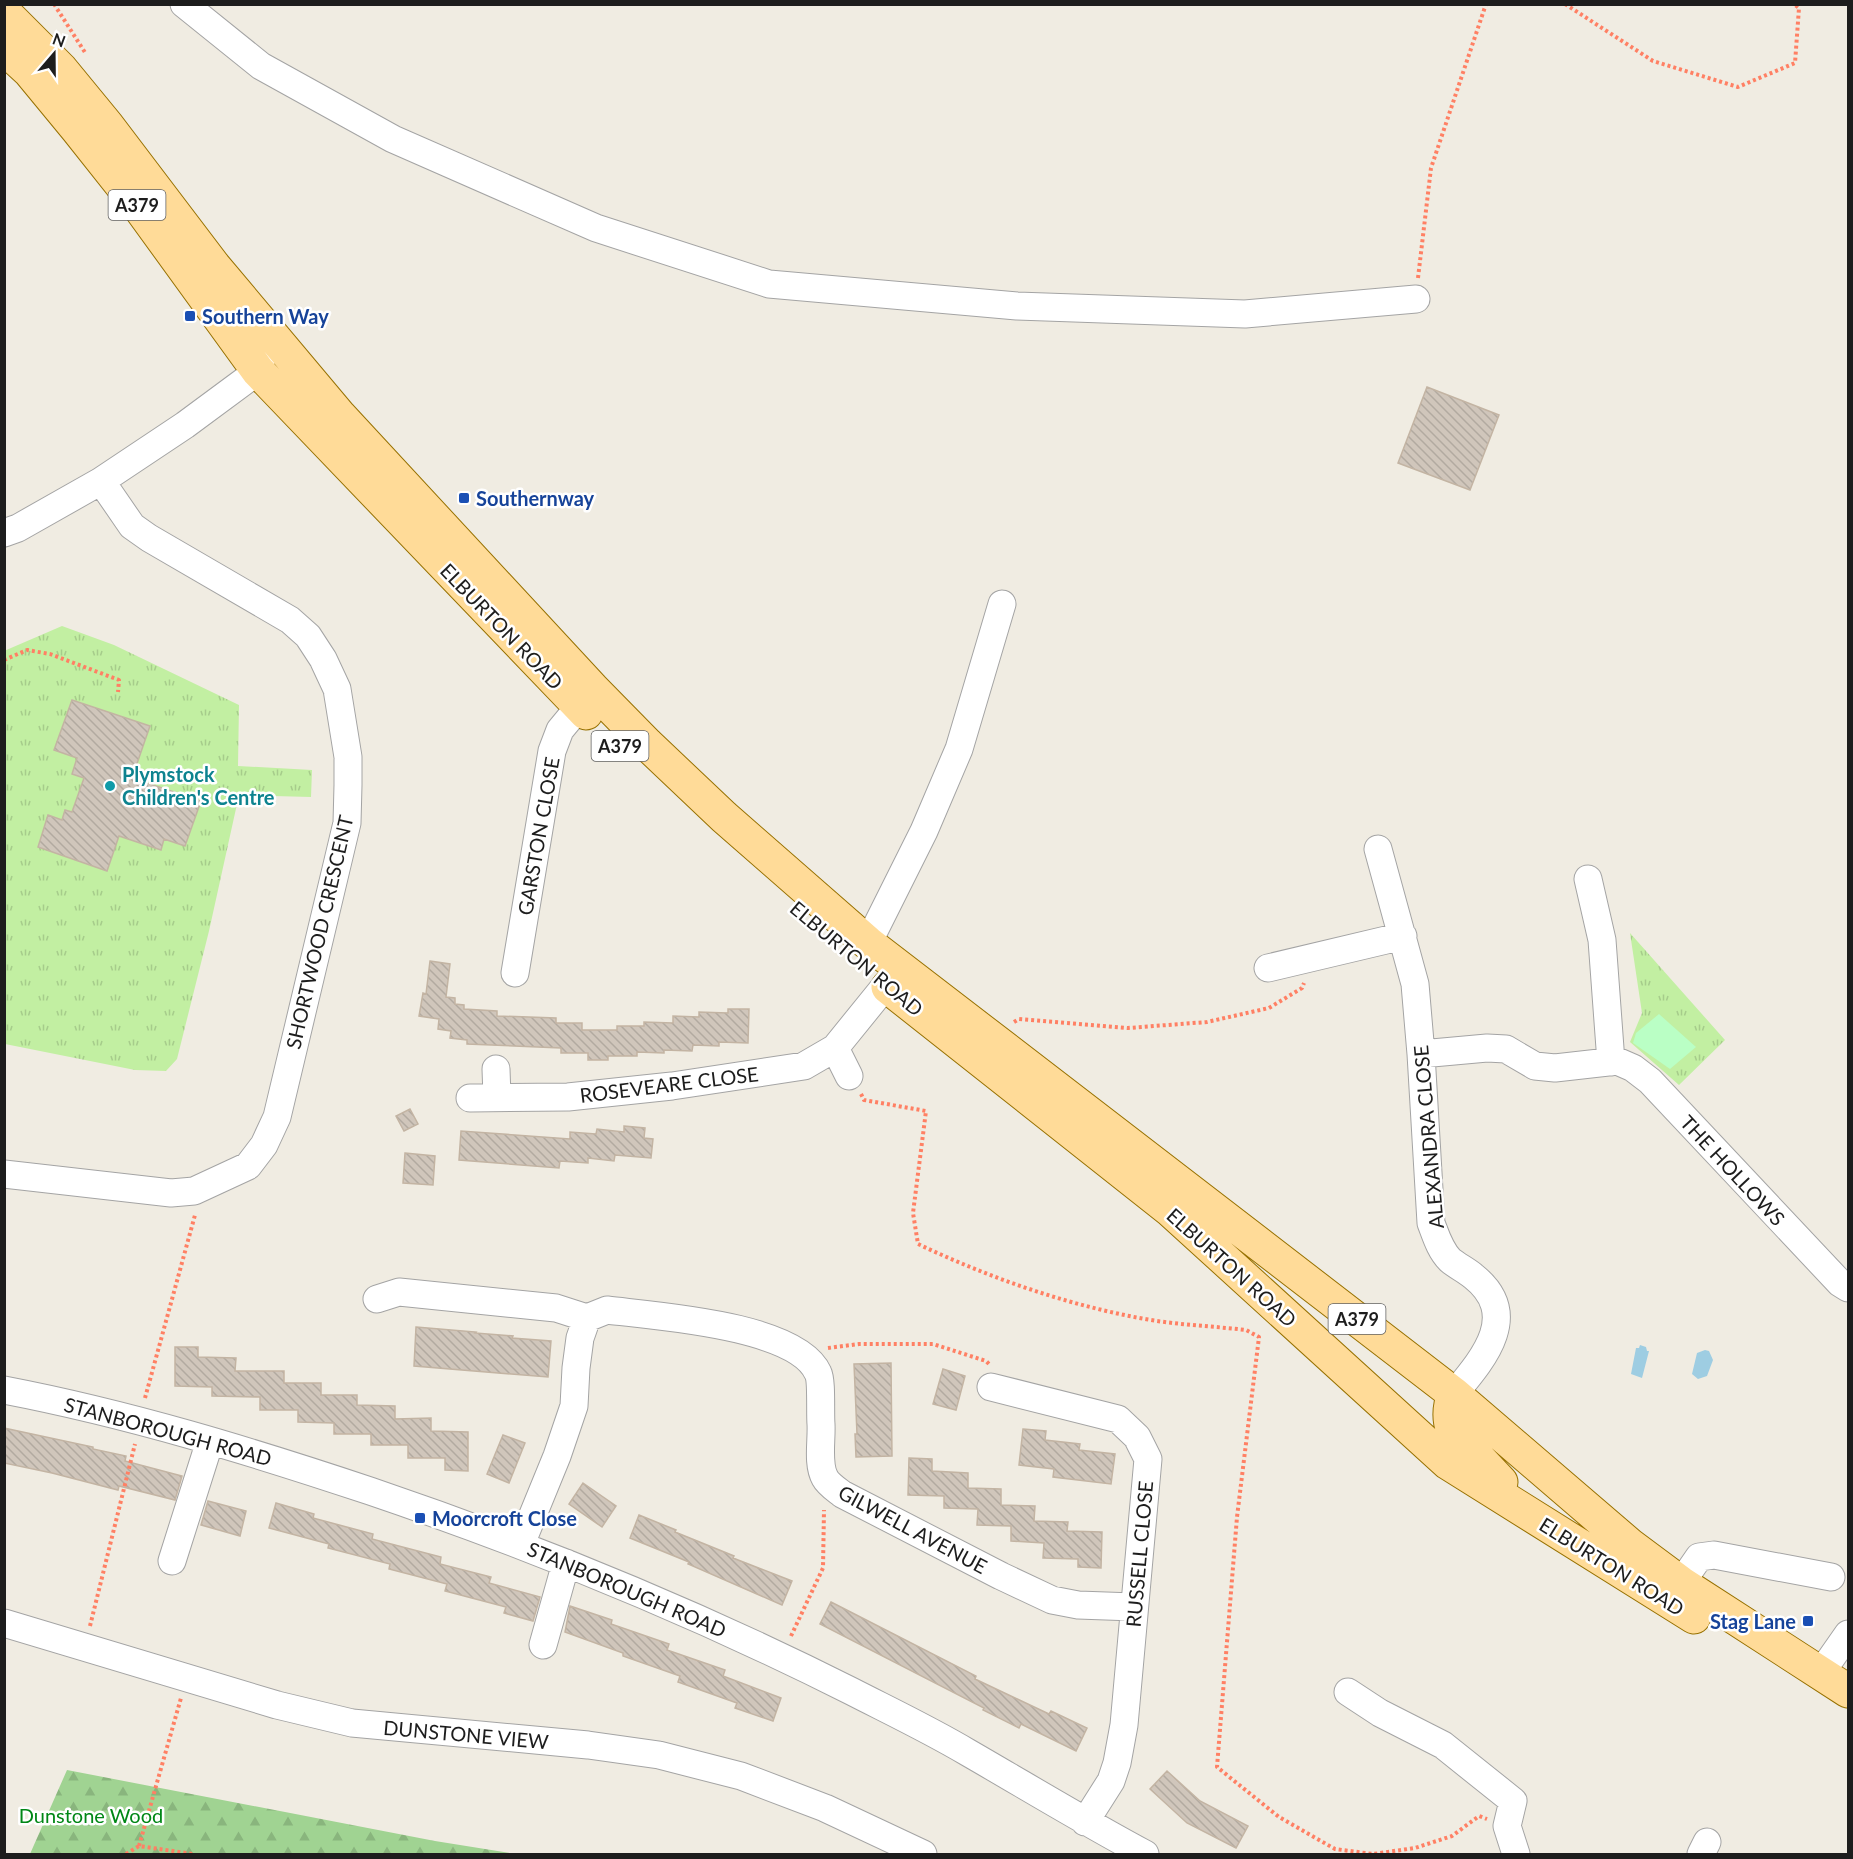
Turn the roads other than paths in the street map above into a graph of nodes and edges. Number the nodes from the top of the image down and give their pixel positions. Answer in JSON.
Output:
{"nodes":[{"id":1,"x":184,"y":4,"type":"edge"},
{"id":2,"x":4,"y":12,"type":"edge"},
{"id":3,"x":4,"y":48,"type":"edge"},
{"id":4,"x":1416,"y":299,"type":"road end"},
{"id":5,"x":248,"y":308,"type":"junction"},
{"id":6,"x":258,"y":371,"type":"junction"},
{"id":7,"x":101,"y":481,"type":"junction"},
{"id":8,"x":4,"y":533,"type":"edge"},
{"id":9,"x":1002,"y":604,"type":"dead end"},
{"id":10,"x":579,"y":707,"type":"junction"},
{"id":11,"x":1378,"y":849,"type":"dead end"},
{"id":12,"x":1588,"y":879,"type":"dead end"},
{"id":13,"x":1403,"y":936,"type":"junction"},
{"id":14,"x":868,"y":943,"type":"junction"},
{"id":15,"x":1268,"y":968,"type":"dead end"},
{"id":16,"x":515,"y":973,"type":"dead end"},
{"id":17,"x":886,"y":985,"type":"junction"},
{"id":18,"x":835,"y":1048,"type":"junction"},
{"id":19,"x":1421,"y":1054,"type":"junction"},
{"id":20,"x":1611,"y":1062,"type":"junction"},
{"id":21,"x":496,"y":1069,"type":"dead end"},
{"id":22,"x":849,"y":1076,"type":"dead end"},
{"id":23,"x":498,"y":1097,"type":"junction"},
{"id":24,"x":470,"y":1098,"type":"dead end"},
{"id":25,"x":4,"y":1174,"type":"edge"},
{"id":26,"x":1848,"y":1288,"type":"edge"},
{"id":27,"x":377,"y":1299,"type":"dead end"},
{"id":28,"x":587,"y":1318,"type":"junction"},
{"id":29,"x":1358,"y":1321,"type":"junction"},
{"id":30,"x":991,"y":1387,"type":"road end"},
{"id":31,"x":4,"y":1390,"type":"edge"},
{"id":32,"x":1454,"y":1394,"type":"junction"},
{"id":33,"x":1399,"y":1418,"type":"junction"},
{"id":34,"x":210,"y":1441,"type":"junction"},
{"id":35,"x":1535,"y":1518,"type":"junction"},
{"id":36,"x":521,"y":1544,"type":"junction"},
{"id":37,"x":172,"y":1561,"type":"dead end"},
{"id":38,"x":566,"y":1563,"type":"junction"},
{"id":39,"x":1831,"y":1577,"type":"dead end"},
{"id":40,"x":1681,"y":1583,"type":"junction"},
{"id":41,"x":1134,"y":1607,"type":"junction"},
{"id":42,"x":4,"y":1623,"type":"edge"},
{"id":43,"x":1848,"y":1634,"type":"edge"},
{"id":44,"x":543,"y":1645,"type":"dead end"},
{"id":45,"x":1820,"y":1674,"type":"junction"},
{"id":46,"x":1848,"y":1691,"type":"edge"},
{"id":47,"x":1348,"y":1692,"type":"dead end"},
{"id":48,"x":1848,"y":1713,"type":"edge"},
{"id":49,"x":1085,"y":1822,"type":"junction"},
{"id":50,"x":922,"y":1854,"type":"edge"},
{"id":51,"x":1145,"y":1854,"type":"edge"},
{"id":52,"x":1516,"y":1854,"type":"edge"}],
"edges":[{"from":1,"to":4,"type":"street"},
{"from":2,"to":5,"type":"main road","name":"ELBURTON ROAD","number":"A379"},
{"from":3,"to":6,"type":"main road","name":"ELBURTON ROAD","number":"A379"},
{"from":5,"to":6,"type":"street"},
{"from":5,"to":14,"type":"main road","name":"ELBURTON ROAD","number":"A379"},
{"from":6,"to":7,"type":"street"},
{"from":6,"to":10,"type":"main road","name":"ELBURTON ROAD","number":"A379"},
{"from":7,"to":8,"type":"street"},
{"from":7,"to":25,"type":"street","name":"SHORTWOOD CRESCENT"},
{"from":9,"to":14,"type":"street"},
{"from":10,"to":16,"type":"street","name":"GARSTON CLOSE"},
{"from":10,"to":17,"type":"main road","name":"ELBURTON ROAD","number":"A379"},
{"from":11,"to":13,"type":"street","name":"ALEXANDRA CLOSE"},
{"from":12,"to":20,"type":"street"},
{"from":13,"to":15,"type":"street"},
{"from":13,"to":19,"type":"street","name":"ALEXANDRA CLOSE"},
{"from":14,"to":29,"type":"main road","name":"ELBURTON ROAD","number":"A379"},
{"from":17,"to":18,"type":"street","name":"ROSEVEARE CLOSE"},
{"from":17,"to":33,"type":"main road","name":"ELBURTON ROAD","number":"A379"},
{"from":18,"to":22,"type":"street"},
{"from":18,"to":23,"type":"street","name":"ROSEVEARE CLOSE"},
{"from":19,"to":20,"type":"street","name":"THE HOLLOWS"},
{"from":19,"to":32,"type":"street","name":"ALEXANDRA CLOSE"},
{"from":20,"to":26,"type":"street","name":"THE HOLLOWS"},
{"from":21,"to":23,"type":"street"},
{"from":23,"to":24,"type":"street","name":"ROSEVEARE CLOSE"},
{"from":27,"to":28,"type":"street"},
{"from":28,"to":36,"type":"street"},
{"from":28,"to":41,"type":"street","name":"GILWELL AVENUE"},
{"from":29,"to":32,"type":"main road","name":"ELBURTON ROAD","number":"A379"},
{"from":29,"to":33,"type":"main road","number":"A379"},
{"from":30,"to":41,"type":"street","name":"RUSSELL CLOSE"},
{"from":31,"to":34,"type":"street","name":"STANBOROUGH ROAD"},
{"from":32,"to":35,"type":"main road","number":"A379"},
{"from":32,"to":40,"type":"main road","name":"ELBURTON ROAD","number":"A379"},
{"from":33,"to":35,"type":"main road","name":"ELBURTON ROAD","number":"A379"},
{"from":34,"to":36,"type":"street","name":"STANBOROUGH ROAD"},
{"from":34,"to":37,"type":"street"},
{"from":35,"to":48,"type":"main road","name":"ELBURTON ROAD","number":"A379"},
{"from":36,"to":38,"type":"street","name":"STANBOROUGH ROAD"},
{"from":38,"to":44,"type":"street"},
{"from":38,"to":49,"type":"street","name":"STANBOROUGH ROAD"},
{"from":39,"to":40,"type":"street","name":"ELBURTON ROAD"},
{"from":40,"to":45,"type":"main road","name":"ELBURTON ROAD","number":"A379"},
{"from":41,"to":49,"type":"street","name":"RUSSELL CLOSE"},
{"from":42,"to":50,"type":"street","name":"DUNSTONE VIEW"},
{"from":43,"to":45,"type":"street"},
{"from":45,"to":46,"type":"main road","name":"ELBURTON ROAD","number":"A379"},
{"from":47,"to":52,"type":"street"},
{"from":49,"to":51,"type":"street","name":"STANBOROUGH ROAD"}]}
